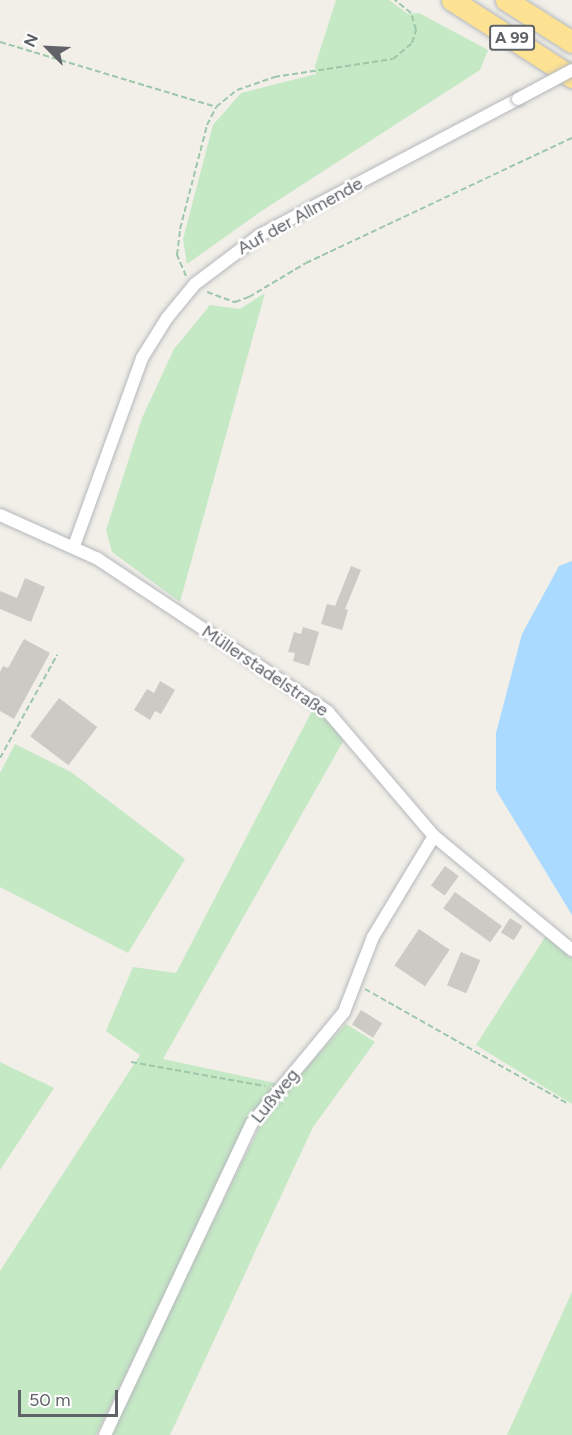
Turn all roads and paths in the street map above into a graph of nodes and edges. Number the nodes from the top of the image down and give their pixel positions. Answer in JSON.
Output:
{"nodes":[{"id":1,"x":395,"y":0,"type":"edge"},
{"id":2,"x":452,"y":0,"type":"edge"},
{"id":3,"x":506,"y":0,"type":"edge"},
{"id":4,"x":0,"y":42,"type":"edge"},
{"id":5,"x":572,"y":42,"type":"edge"},
{"id":6,"x":572,"y":70,"type":"edge"},
{"id":7,"x":572,"y":77,"type":"edge"},
{"id":8,"x":216,"y":107,"type":"junction"},
{"id":9,"x":572,"y":138,"type":"edge"},
{"id":10,"x":195,"y":284,"type":"junction"},
{"id":11,"x":0,"y":515,"type":"edge"},
{"id":12,"x":74,"y":546,"type":"junction"},
{"id":13,"x":57,"y":655,"type":"dead end"},
{"id":14,"x":0,"y":758,"type":"edge"},
{"id":15,"x":435,"y":836,"type":"junction"},
{"id":16,"x":572,"y":950,"type":"edge"},
{"id":17,"x":357,"y":985,"type":"junction"},
{"id":18,"x":131,"y":1062,"type":"dead end"},
{"id":19,"x":280,"y":1089,"type":"junction"},
{"id":20,"x":568,"y":1104,"type":"dead end"},
{"id":21,"x":105,"y":1435,"type":"edge"}],
"edges":[{"from":1,"to":8,"type":"path"},
{"from":2,"to":7,"type":"highway","number":"A 99"},
{"from":3,"to":5,"type":"highway","number":"A 99"},
{"from":4,"to":8,"type":"path"},
{"from":6,"to":10,"type":"street","name":"Auf der Allmende","bridge":true},
{"from":8,"to":10,"type":"path"},
{"from":9,"to":10,"type":"path"},
{"from":10,"to":12,"type":"street","name":"Auf der Allmende"},
{"from":11,"to":12,"type":"street","name":"Müllerstadelstraße"},
{"from":12,"to":15,"type":"street","name":"Müllerstadelstraße"},
{"from":13,"to":14,"type":"path"},
{"from":15,"to":16,"type":"street","name":"Müllerstadelstraße"},
{"from":15,"to":17,"type":"street","name":"Lußweg"},
{"from":17,"to":19,"type":"street","name":"Lußweg"},
{"from":17,"to":20,"type":"path"},
{"from":18,"to":19,"type":"path"},
{"from":19,"to":21,"type":"street","name":"Lußweg"}]}
